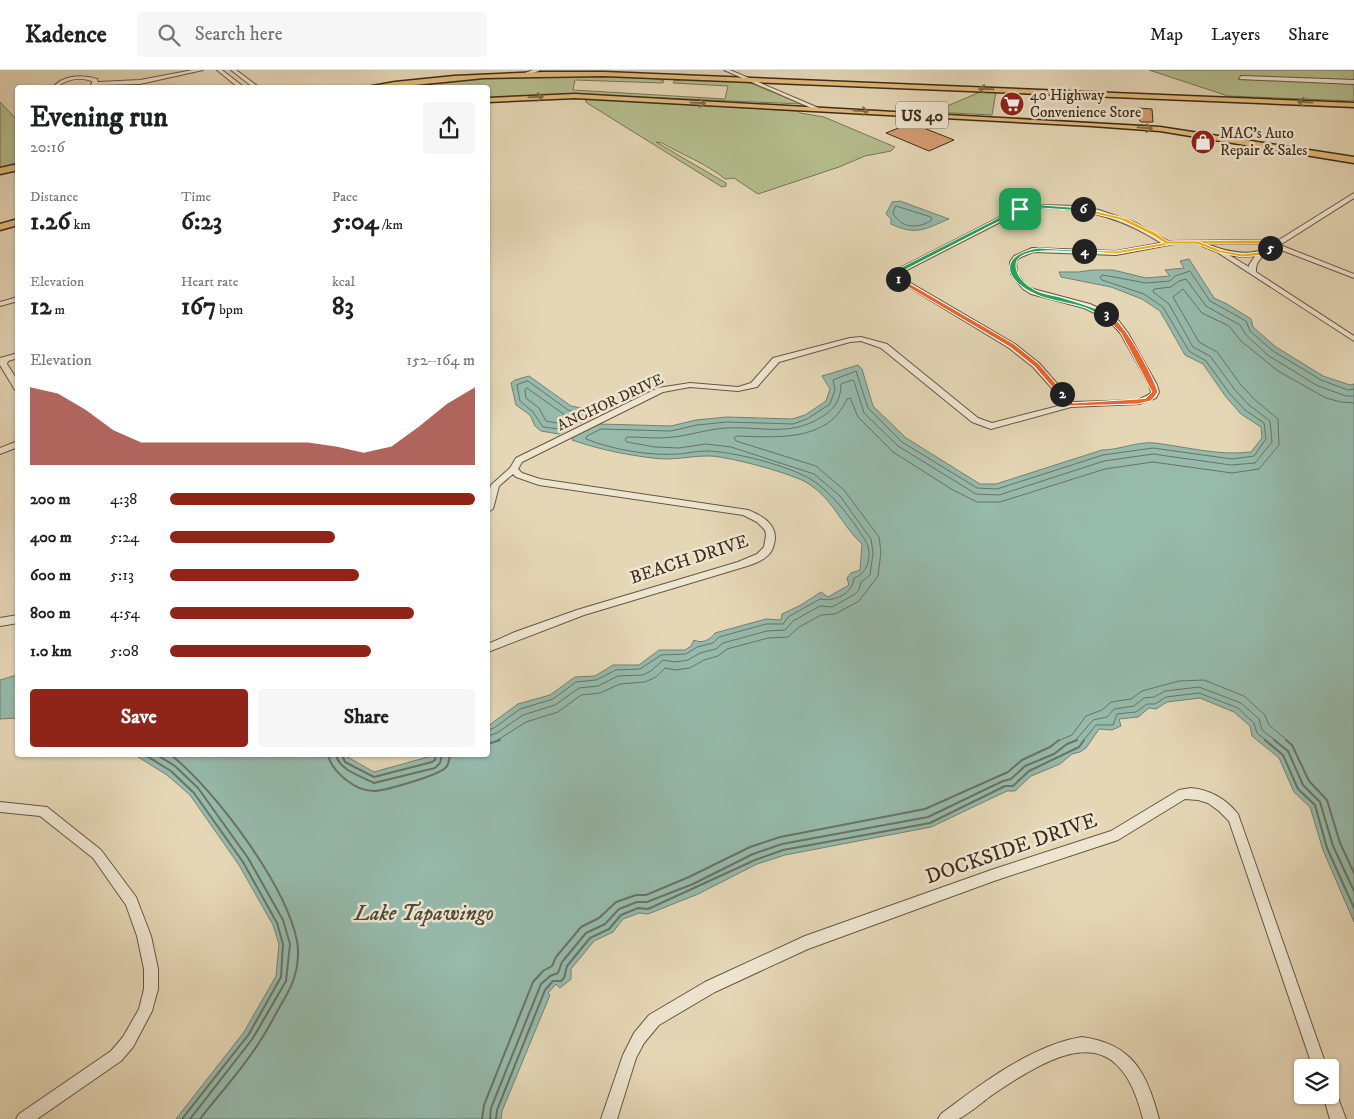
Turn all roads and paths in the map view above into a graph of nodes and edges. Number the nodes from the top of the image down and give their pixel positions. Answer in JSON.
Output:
{"nodes":[{"id":1,"x":201,"y":70,"type":"edge"},
{"id":2,"x":219,"y":70,"type":"edge"},
{"id":3,"x":233,"y":70,"type":"edge"},
{"id":4,"x":539,"y":70,"type":"edge"},
{"id":5,"x":726,"y":70,"type":"edge"},
{"id":6,"x":528,"y":74,"type":"junction"},
{"id":7,"x":1241,"y":78,"type":"dead end"},
{"id":8,"x":750,"y":80,"type":"junction"},
{"id":9,"x":249,"y":81,"type":"junction"},
{"id":10,"x":1354,"y":82,"type":"edge"},
{"id":11,"x":58,"y":85,"type":"edge"},
{"id":12,"x":93,"y":85,"type":"edge"},
{"id":13,"x":105,"y":85,"type":"edge"},
{"id":14,"x":240,"y":85,"type":"edge"},
{"id":15,"x":243,"y":85,"type":"edge"},
{"id":16,"x":254,"y":85,"type":"edge"},
{"id":17,"x":393,"y":85,"type":"edge"},
{"id":18,"x":490,"y":100,"type":"edge"},
{"id":19,"x":1354,"y":105,"type":"edge"},
{"id":20,"x":818,"y":109,"type":"junction"},
{"id":21,"x":1354,"y":160,"type":"edge"},
{"id":22,"x":15,"y":168,"type":"edge"},
{"id":23,"x":0,"y":171,"type":"edge"},
{"id":24,"x":1354,"y":195,"type":"edge"},
{"id":25,"x":15,"y":223,"type":"edge"},
{"id":26,"x":0,"y":226,"type":"edge"},
{"id":27,"x":1198,"y":242,"type":"junction"},
{"id":28,"x":1166,"y":243,"type":"junction"},
{"id":29,"x":1276,"y":244,"type":"junction"},
{"id":30,"x":1219,"y":251,"type":"junction"},
{"id":31,"x":1262,"y":254,"type":"junction"},
{"id":32,"x":1253,"y":273,"type":"junction"},
{"id":33,"x":1354,"y":276,"type":"edge"},
{"id":34,"x":15,"y":299,"type":"edge"},
{"id":35,"x":0,"y":304,"type":"edge"},
{"id":36,"x":1354,"y":339,"type":"edge"},
{"id":37,"x":15,"y":356,"type":"edge"},
{"id":38,"x":3,"y":360,"type":"edge"},
{"id":39,"x":15,"y":383,"type":"edge"},
{"id":40,"x":1071,"y":405,"type":"junction"},
{"id":41,"x":15,"y":445,"type":"edge"},
{"id":42,"x":0,"y":451,"type":"edge"},
{"id":43,"x":514,"y":469,"type":"junction"},
{"id":44,"x":490,"y":480,"type":"edge"},
{"id":45,"x":490,"y":503,"type":"edge"},
{"id":46,"x":15,"y":620,"type":"edge"},
{"id":47,"x":0,"y":622,"type":"edge"},
{"id":48,"x":490,"y":647,"type":"edge"},
{"id":49,"x":0,"y":807,"type":"edge"},
{"id":50,"x":1317,"y":1059,"type":"edge"},
{"id":51,"x":1333,"y":1104,"type":"edge"},
{"id":52,"x":24,"y":1119,"type":"edge"},
{"id":53,"x":609,"y":1119,"type":"edge"},
{"id":54,"x":946,"y":1119,"type":"edge"},
{"id":55,"x":1151,"y":1119,"type":"edge"},
{"id":56,"x":1338,"y":1119,"type":"edge"}],
"edges":[{"from":1,"to":13,"type":"street"},
{"from":2,"to":14,"type":"street"},
{"from":3,"to":9,"type":"street"},
{"from":4,"to":6,"type":"street"},
{"from":5,"to":8,"type":"street"},
{"from":6,"to":8,"type":"main road","number":"US 40"},
{"from":6,"to":17,"type":"main road","number":"US 40"},
{"from":7,"to":10,"type":"street"},
{"from":19,"to":8,"type":"main road","number":"US 40","one_way":true},
{"from":8,"to":20,"type":"street"},
{"from":9,"to":15,"type":"street"},
{"from":9,"to":16,"type":"street"},
{"from":11,"to":12,"type":"street"},
{"from":18,"to":20,"type":"main road","number":"US 40","one_way":true},
{"from":20,"to":21,"type":"main road","number":"US 40","one_way":true},
{"from":22,"to":23,"type":"main road"},
{"from":24,"to":29,"type":"street"},
{"from":25,"to":26,"type":"main road"},
{"from":27,"to":28,"type":"street","name":"ANCHOR DRIVE"},
{"from":27,"to":29,"type":"street"},
{"from":27,"to":30,"type":"street","name":"ANCHOR DRIVE"},
{"from":28,"to":40,"type":"street","name":"ANCHOR DRIVE"},
{"from":28,"to":40,"type":"street"},
{"from":29,"to":31,"type":"street"},
{"from":29,"to":33,"type":"street"},
{"from":30,"to":31,"type":"street","name":"ANCHOR DRIVE"},
{"from":30,"to":32,"type":"street","name":"ANCHOR DRIVE"},
{"from":31,"to":32,"type":"street"},
{"from":32,"to":36,"type":"street","name":"ANCHOR DRIVE"},
{"from":34,"to":35,"type":"street"},
{"from":37,"to":38,"type":"street"},
{"from":38,"to":39,"type":"street"},
{"from":40,"to":43,"type":"street","name":"ANCHOR DRIVE"},
{"from":41,"to":42,"type":"street"},
{"from":43,"to":44,"type":"street"},
{"from":43,"to":45,"type":"street","name":"ANCHOR DRIVE"},
{"from":43,"to":48,"type":"street","name":"BEACH DRIVE"},
{"from":46,"to":47,"type":"street"},
{"from":49,"to":52,"type":"street"},
{"from":50,"to":53,"type":"street","name":"DOCKSIDE DRIVE"},
{"from":51,"to":56,"type":"street"},
{"from":54,"to":55,"type":"street"}]}
